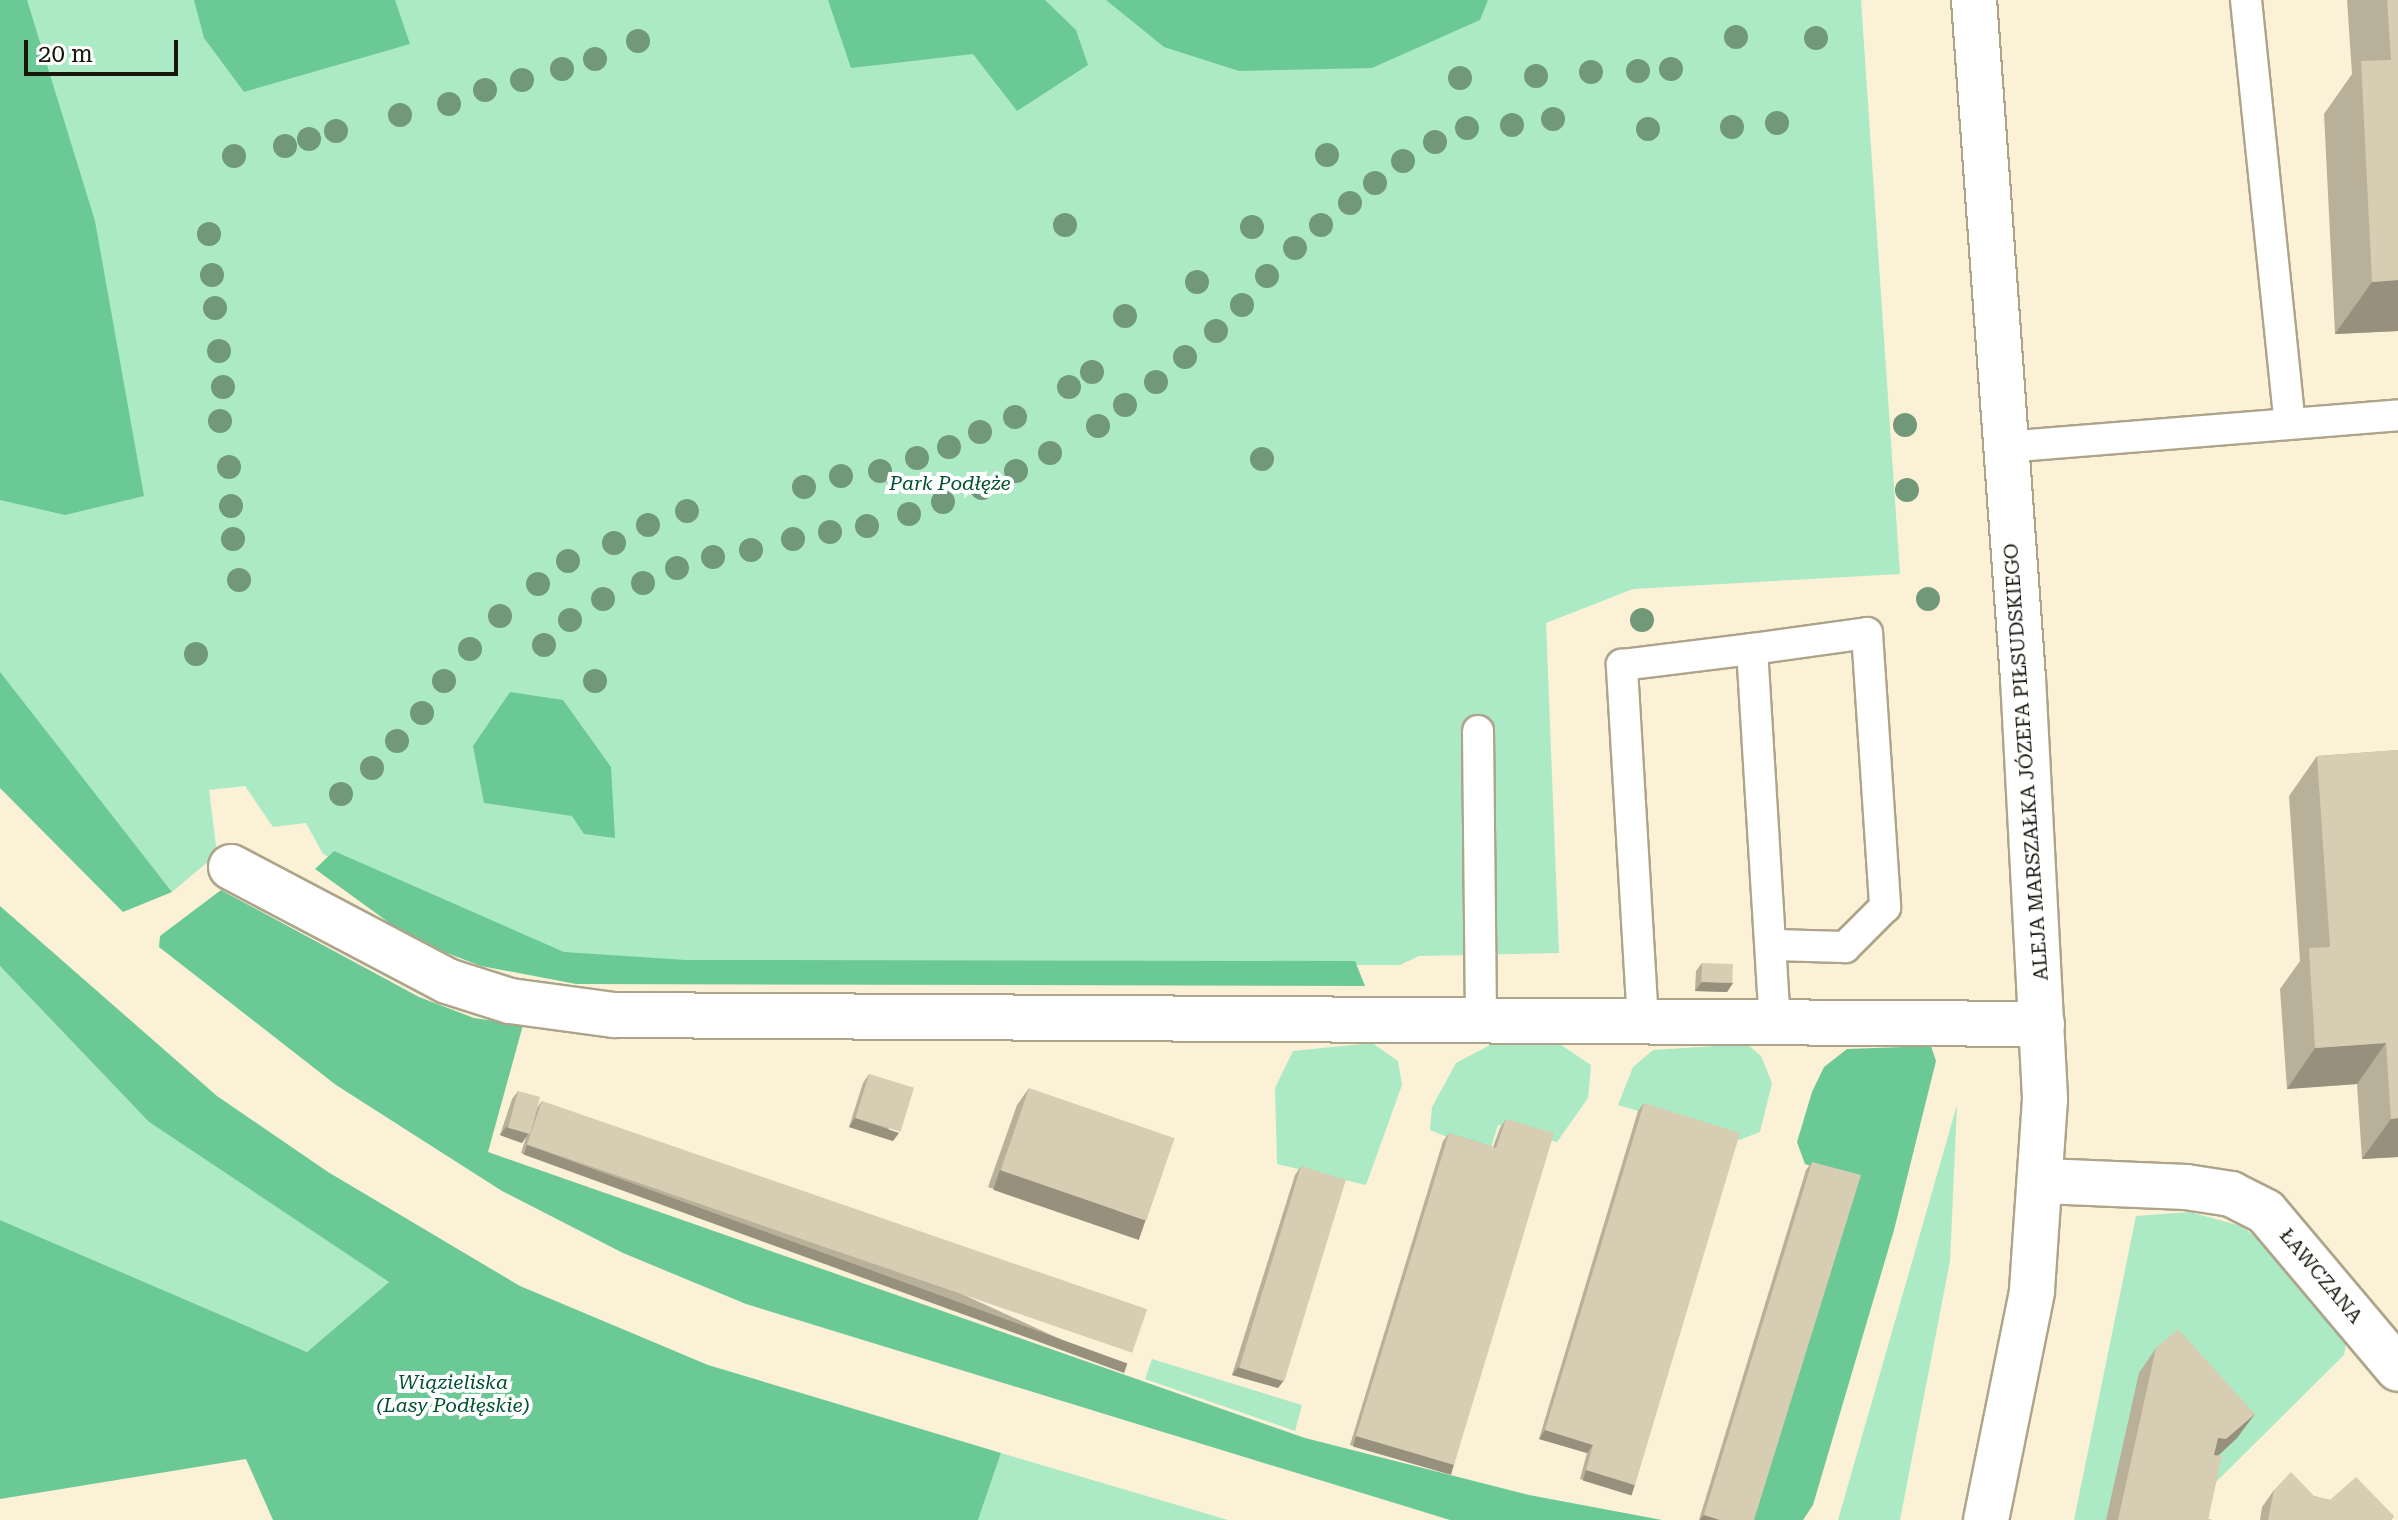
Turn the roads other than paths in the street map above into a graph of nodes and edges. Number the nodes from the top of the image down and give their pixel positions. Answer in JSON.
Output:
{"nodes":[{"id":1,"x":1974,"y":0,"type":"edge"},
{"id":2,"x":2246,"y":0,"type":"edge"},
{"id":3,"x":2398,"y":415,"type":"edge"},
{"id":4,"x":2290,"y":423,"type":"junction"},
{"id":5,"x":2004,"y":447,"type":"junction"},
{"id":6,"x":1752,"y":649,"type":"junction"},
{"id":7,"x":1478,"y":731,"type":"dead end"},
{"id":8,"x":231,"y":867,"type":"dead end"},
{"id":9,"x":1774,"y":958,"type":"junction"},
{"id":10,"x":1481,"y":1022,"type":"junction"},
{"id":11,"x":1643,"y":1022,"type":"junction"},
{"id":12,"x":1775,"y":1022,"type":"junction"},
{"id":13,"x":2042,"y":1024,"type":"junction"},
{"id":14,"x":2043,"y":1181,"type":"junction"},
{"id":15,"x":2398,"y":1369,"type":"edge"},
{"id":16,"x":1986,"y":1520,"type":"edge"}],
"edges":[{"from":1,"to":5,"type":"street","name":"ALEJA MARSZAŁKA JÓZEFA PIŁSUDSKIEGO"},
{"from":2,"to":4,"type":"lane"},
{"from":3,"to":4,"type":"lane"},
{"from":4,"to":5,"type":"lane"},
{"from":5,"to":13,"type":"street","name":"ALEJA MARSZAŁKA JÓZEFA PIŁSUDSKIEGO"},
{"from":6,"to":9,"type":"lane"},
{"from":6,"to":9,"type":"lane"},
{"from":6,"to":11,"type":"lane"},
{"from":7,"to":10,"type":"lane"},
{"from":8,"to":10,"type":"street"},
{"from":9,"to":12,"type":"lane"},
{"from":10,"to":11,"type":"street"},
{"from":11,"to":12,"type":"street"},
{"from":12,"to":13,"type":"street"},
{"from":13,"to":14,"type":"street","name":"ALEJA MARSZAŁKA JÓZEFA PIŁSUDSKIEGO"},
{"from":14,"to":15,"type":"street","name":"ŁAWCZANA"},
{"from":14,"to":16,"type":"street","name":"ALEJA MARSZAŁKA JÓZEFA PIŁSUDSKIEGO"}]}
